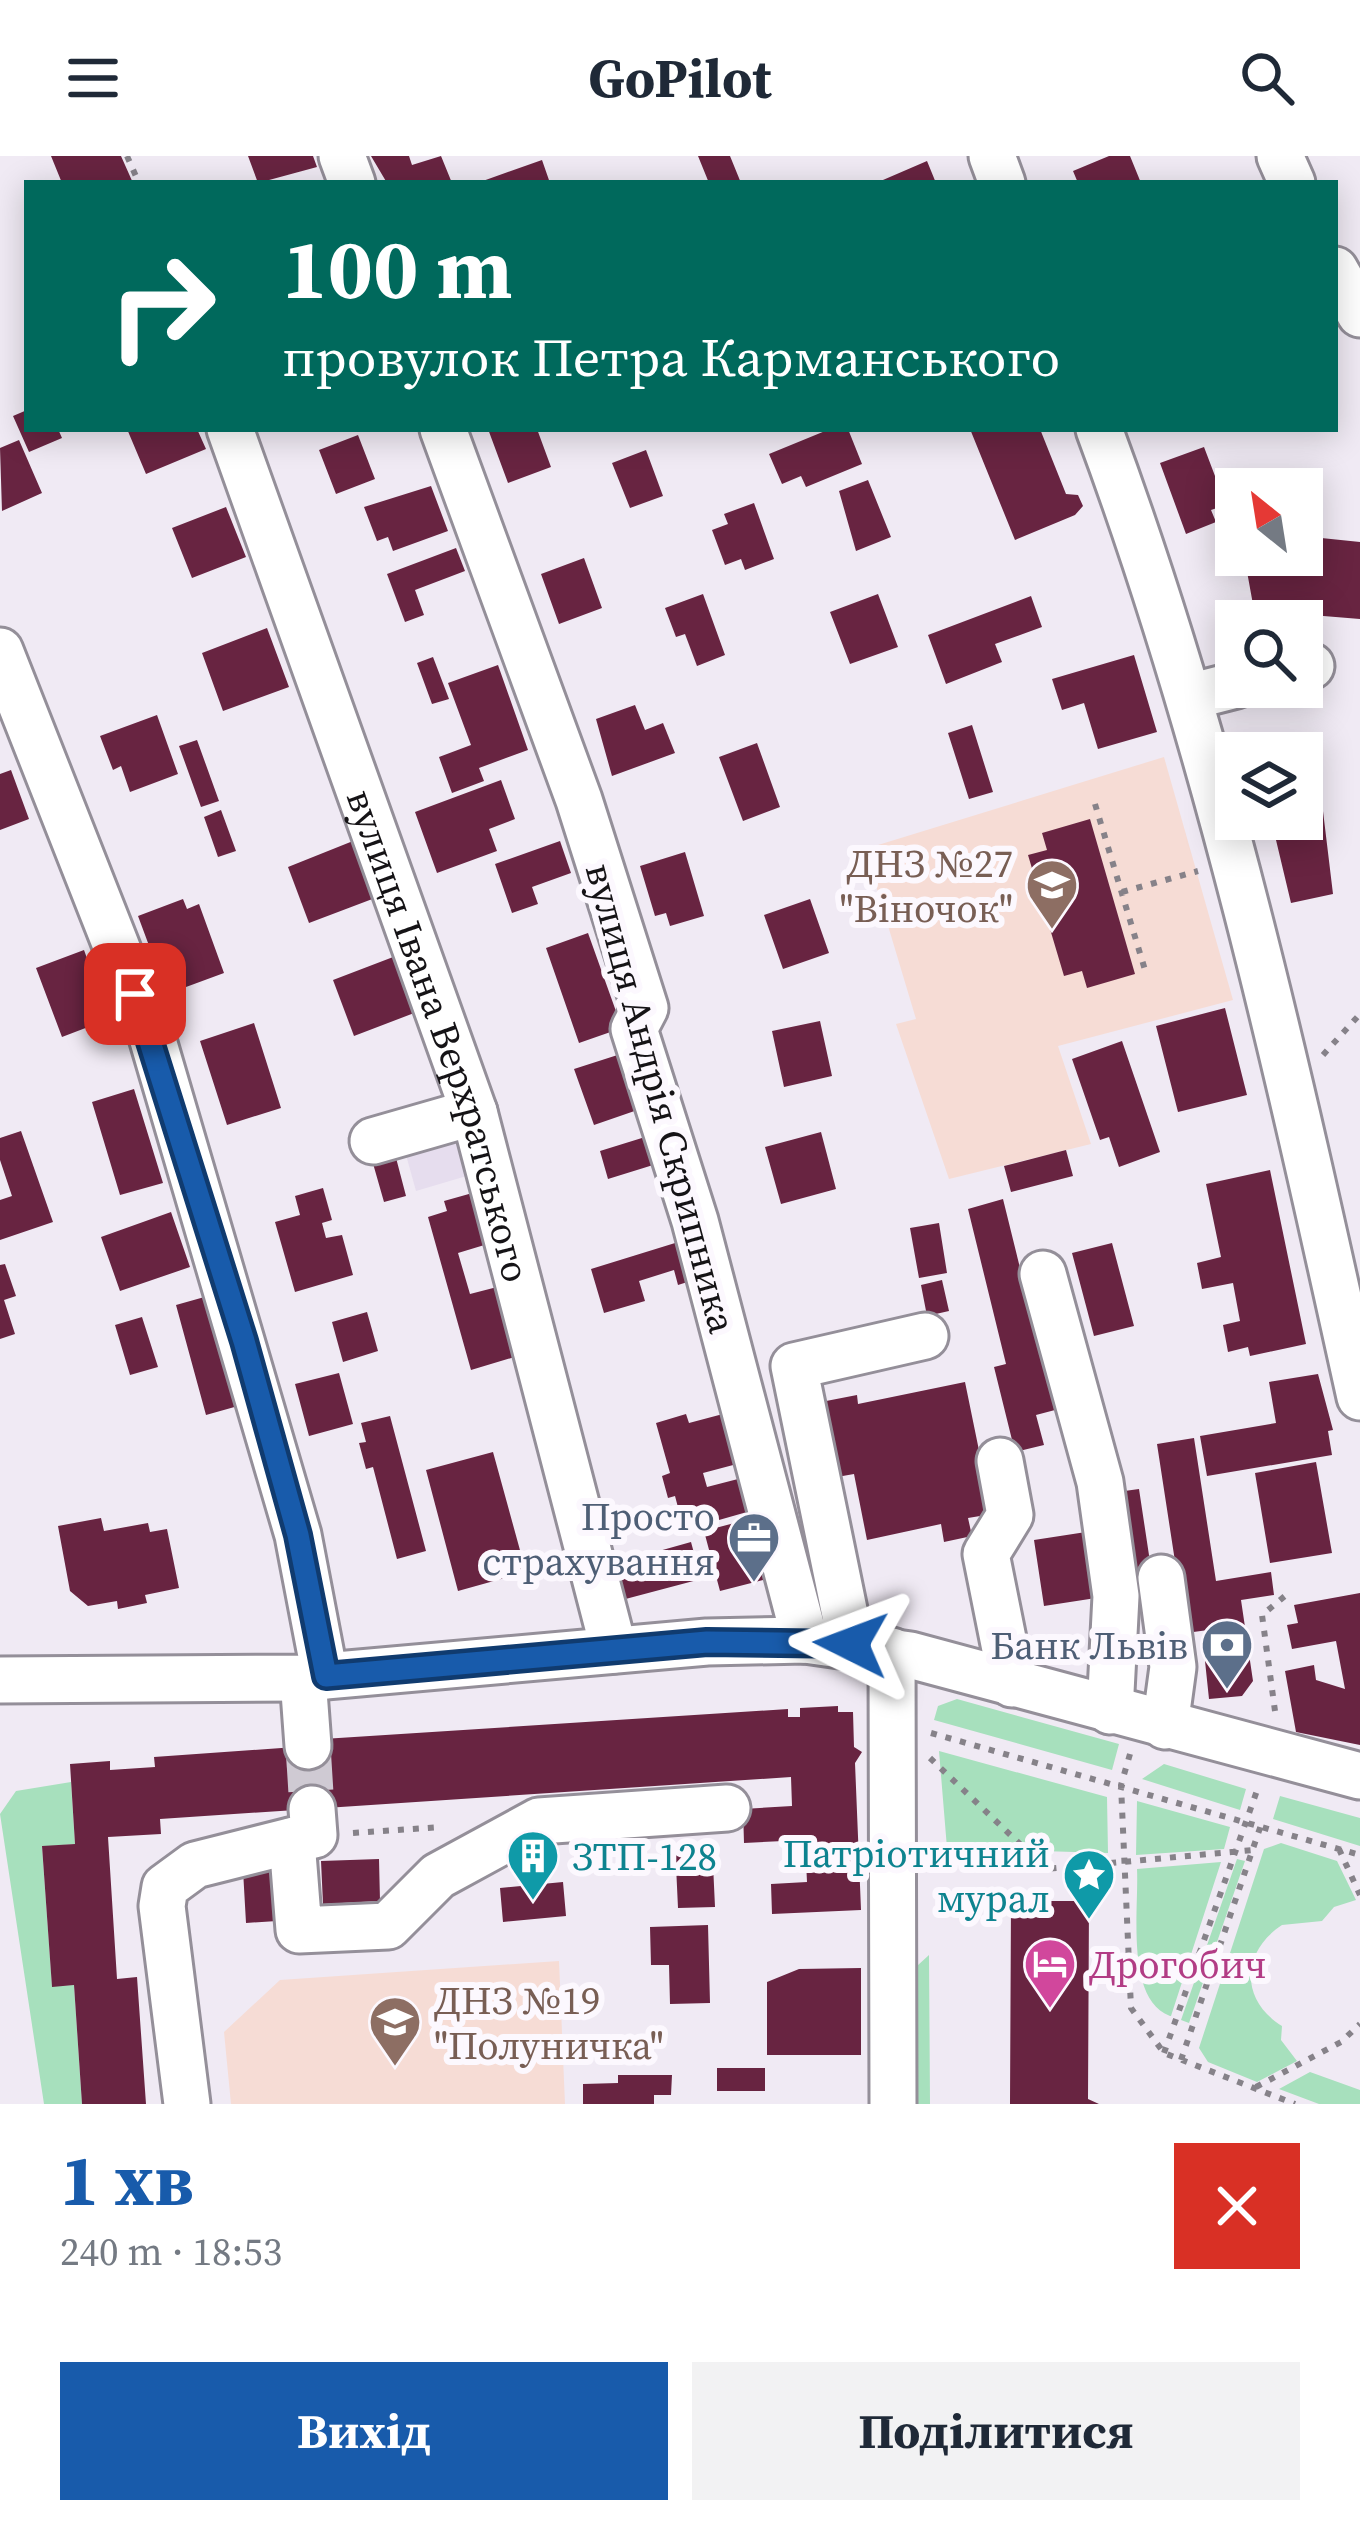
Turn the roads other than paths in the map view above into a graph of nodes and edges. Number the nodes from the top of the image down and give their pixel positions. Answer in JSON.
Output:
{"nodes":[{"id":1,"x":1338,"y":275,"type":"edge"},
{"id":2,"x":1360,"y":314,"type":"edge"},
{"id":3,"x":231,"y":432,"type":"edge"},
{"id":4,"x":444,"y":432,"type":"edge"},
{"id":5,"x":1100,"y":432,"type":"edge"},
{"id":6,"x":0,"y":651,"type":"edge"},
{"id":7,"x":1215,"y":690,"type":"edge"},
{"id":8,"x":1189,"y":697,"type":"junction"},
{"id":9,"x":473,"y":1112,"type":"junction"},
{"id":10,"x":374,"y":1141,"type":"dead end"},
{"id":11,"x":1043,"y":1274,"type":"dead end"},
{"id":12,"x":925,"y":1336,"type":"dead end"},
{"id":13,"x":1360,"y":1397,"type":"edge"},
{"id":14,"x":1000,"y":1461,"type":"dead end"},
{"id":15,"x":1161,"y":1578,"type":"dead end"},
{"id":16,"x":805,"y":1640,"type":"junction"},
{"id":17,"x":872,"y":1647,"type":"junction"},
{"id":18,"x":614,"y":1650,"type":"junction"},
{"id":19,"x":315,"y":1677,"type":"junction"},
{"id":20,"x":0,"y":1680,"type":"edge"},
{"id":21,"x":1012,"y":1684,"type":"junction"},
{"id":22,"x":1136,"y":1726,"type":"junction"},
{"id":23,"x":308,"y":1746,"type":"tunnel mouth"},
{"id":24,"x":1360,"y":1776,"type":"edge"},
{"id":25,"x":727,"y":1808,"type":"dead end"},
{"id":26,"x":187,"y":2104,"type":"edge"},
{"id":27,"x":892,"y":2104,"type":"edge"}],
"edges":[{"from":1,"to":2,"type":"street"},
{"from":3,"to":9,"type":"street","name":"вулиця Івана Верхратського"},
{"from":4,"to":16,"type":"street","name":"вулиця Андрія Скрипника"},
{"from":5,"to":8,"type":"street"},
{"from":6,"to":19,"type":"street"},
{"from":7,"to":8,"type":"street"},
{"from":8,"to":13,"type":"street"},
{"from":9,"to":10,"type":"street"},
{"from":9,"to":18,"type":"street","name":"вулиця Івана Верхратського"},
{"from":11,"to":22,"type":"street"},
{"from":12,"to":17,"type":"street"},
{"from":14,"to":21,"type":"street"},
{"from":15,"to":22,"type":"street"},
{"from":16,"to":17,"type":"street"},
{"from":16,"to":18,"type":"street"},
{"from":17,"to":21,"type":"street"},
{"from":17,"to":27,"type":"street"},
{"from":18,"to":19,"type":"street"},
{"from":19,"to":20,"type":"street"},
{"from":19,"to":23,"type":"street"},
{"from":21,"to":22,"type":"street"},
{"from":22,"to":24,"type":"street"},
{"from":25,"to":26,"type":"street"}]}
